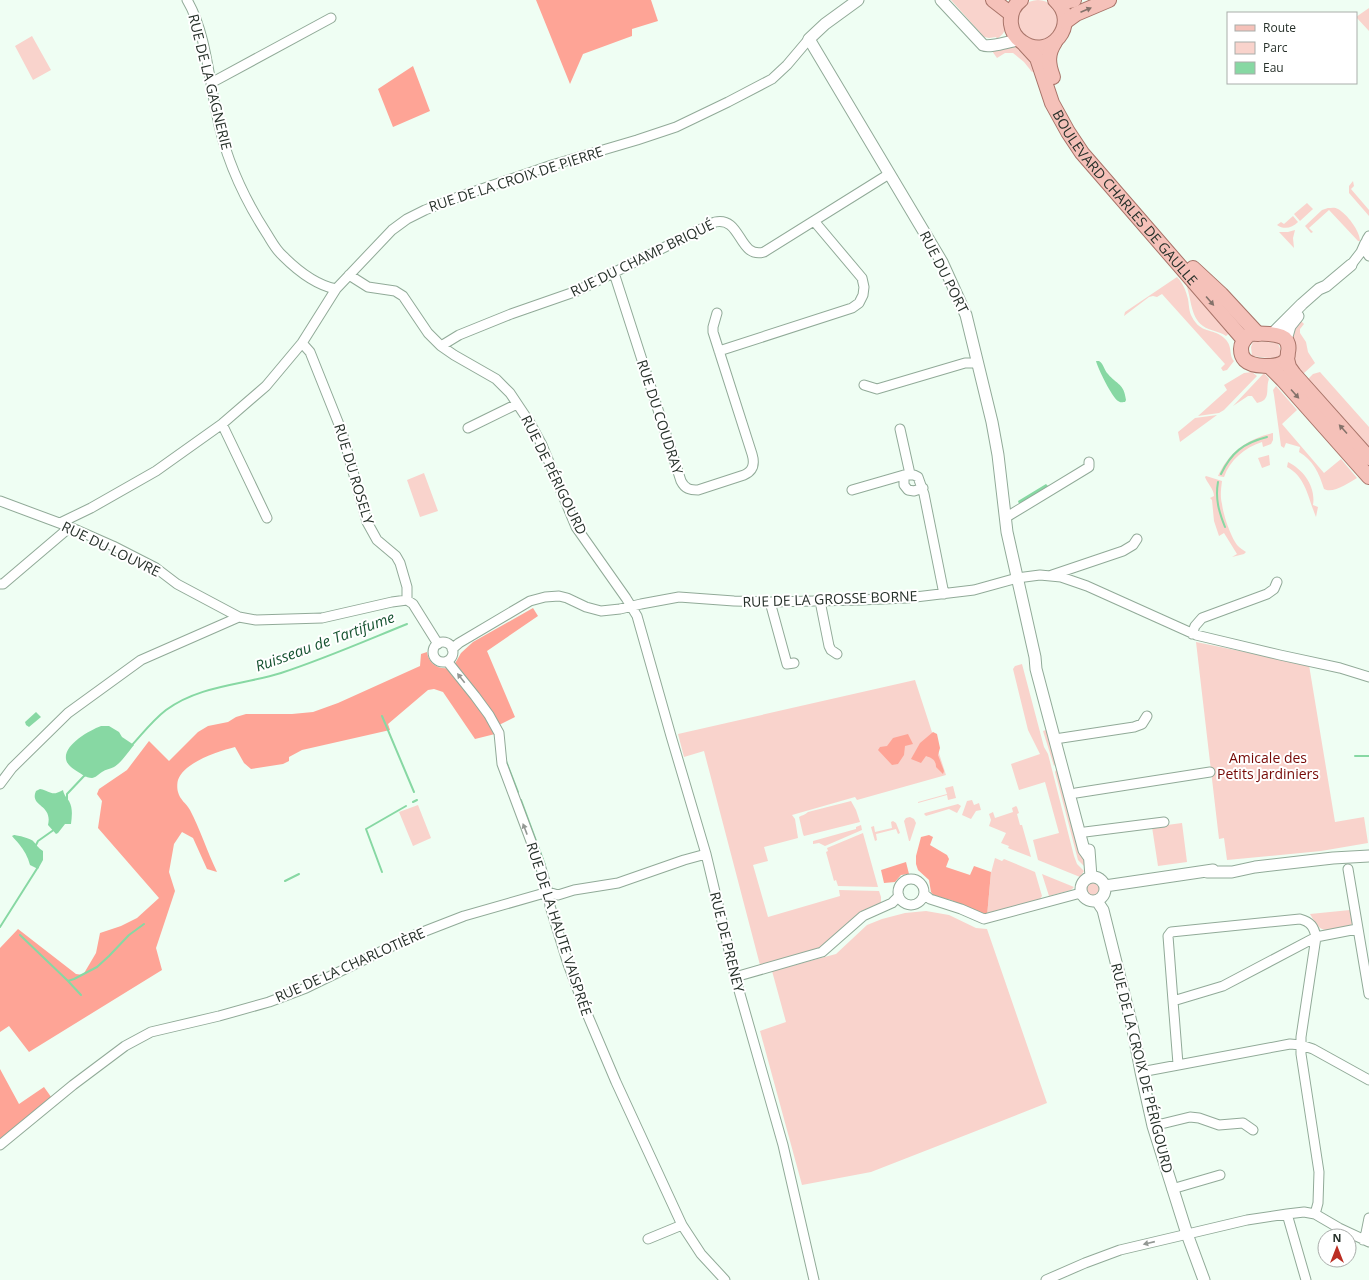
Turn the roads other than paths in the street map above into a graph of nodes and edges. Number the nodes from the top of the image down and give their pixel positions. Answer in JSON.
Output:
{"nodes":[{"id":1,"x":187,"y":0,"type":"edge"},
{"id":2,"x":858,"y":0,"type":"edge"},
{"id":3,"x":941,"y":0,"type":"edge"},
{"id":4,"x":993,"y":0,"type":"edge"},
{"id":5,"x":1021,"y":0,"type":"edge"},
{"id":6,"x":1074,"y":0,"type":"edge"},
{"id":7,"x":1109,"y":0,"type":"edge"},
{"id":8,"x":1056,"y":2,"type":"edge"},
{"id":9,"x":331,"y":18,"type":"dead end"},
{"id":10,"x":1011,"y":21,"type":"junction"},
{"id":11,"x":1065,"y":22,"type":"junction"},
{"id":12,"x":809,"y":39,"type":"junction"},
{"id":13,"x":1022,"y":42,"type":"junction"},
{"id":14,"x":1055,"y":42,"type":"junction"},
{"id":15,"x":998,"y":44,"type":"junction"},
{"id":16,"x":211,"y":82,"type":"junction"},
{"id":17,"x":889,"y":174,"type":"junction"},
{"id":18,"x":814,"y":221,"type":"junction"},
{"id":19,"x":1367,"y":239,"type":"edge"},
{"id":20,"x":1369,"y":257,"type":"edge"},
{"id":21,"x":1350,"y":265,"type":"junction"},
{"id":22,"x":614,"y":273,"type":"junction"},
{"id":23,"x":349,"y":275,"type":"junction"},
{"id":24,"x":1326,"y":286,"type":"junction"},
{"id":25,"x":336,"y":289,"type":"junction"},
{"id":26,"x":717,"y":313,"type":"dead end"},
{"id":27,"x":1265,"y":334,"type":"junction"},
{"id":28,"x":1244,"y":340,"type":"junction"},
{"id":29,"x":1286,"y":340,"type":"junction"},
{"id":30,"x":302,"y":343,"type":"junction"},
{"id":31,"x":441,"y":346,"type":"junction"},
{"id":32,"x":719,"y":351,"type":"junction"},
{"id":33,"x":1287,"y":359,"type":"junction"},
{"id":34,"x":978,"y":363,"type":"junction"},
{"id":35,"x":1269,"y":366,"type":"junction"},
{"id":36,"x":864,"y":385,"type":"dead end"},
{"id":37,"x":517,"y":404,"type":"junction"},
{"id":38,"x":222,"y":424,"type":"junction"},
{"id":39,"x":468,"y":428,"type":"dead end"},
{"id":40,"x":900,"y":429,"type":"dead end"},
{"id":41,"x":1369,"y":458,"type":"edge"},
{"id":42,"x":1089,"y":462,"type":"dead end"},
{"id":43,"x":907,"y":475,"type":"junction"},
{"id":44,"x":1369,"y":477,"type":"edge"},
{"id":45,"x":923,"y":488,"type":"junction"},
{"id":46,"x":852,"y":490,"type":"dead end"},
{"id":47,"x":0,"y":501,"type":"edge"},
{"id":48,"x":267,"y":518,"type":"dead end"},
{"id":49,"x":1005,"y":518,"type":"junction"},
{"id":50,"x":60,"y":523,"type":"junction"},
{"id":51,"x":70,"y":527,"type":"junction"},
{"id":52,"x":1137,"y":539,"type":"dead end"},
{"id":53,"x":1052,"y":575,"type":"junction"},
{"id":54,"x":1017,"y":578,"type":"junction"},
{"id":55,"x":1277,"y":582,"type":"dead end"},
{"id":56,"x":0,"y":584,"type":"edge"},
{"id":57,"x":944,"y":594,"type":"junction"},
{"id":58,"x":407,"y":600,"type":"junction"},
{"id":59,"x":820,"y":601,"type":"junction"},
{"id":60,"x":770,"y":602,"type":"junction"},
{"id":61,"x":632,"y":606,"type":"junction"},
{"id":62,"x":239,"y":617,"type":"junction"},
{"id":63,"x":1192,"y":634,"type":"junction"},
{"id":64,"x":438,"y":644,"type":"junction"},
{"id":65,"x":452,"y":650,"type":"junction"},
{"id":66,"x":838,"y":654,"type":"dead end"},
{"id":67,"x":447,"y":661,"type":"junction"},
{"id":68,"x":794,"y":662,"type":"dead end"},
{"id":69,"x":1369,"y":677,"type":"edge"},
{"id":70,"x":1147,"y":716,"type":"dead end"},
{"id":71,"x":1058,"y":738,"type":"junction"},
{"id":72,"x":1210,"y":772,"type":"dead end"},
{"id":73,"x":0,"y":784,"type":"edge"},
{"id":74,"x":1076,"y":793,"type":"junction"},
{"id":75,"x":1164,"y":822,"type":"dead end"},
{"id":76,"x":1085,"y":832,"type":"junction"},
{"id":77,"x":1369,"y":850,"type":"edge"},
{"id":78,"x":706,"y":854,"type":"junction"},
{"id":79,"x":1369,"y":856,"type":"edge"},
{"id":80,"x":1089,"y":857,"type":"junction"},
{"id":81,"x":1333,"y":858,"type":"junction"},
{"id":82,"x":1348,"y":869,"type":"dead end"},
{"id":83,"x":1091,"y":877,"type":"junction"},
{"id":84,"x":1105,"y":886,"type":"junction"},
{"id":85,"x":548,"y":892,"type":"junction"},
{"id":86,"x":924,"y":894,"type":"junction"},
{"id":87,"x":1082,"y":894,"type":"junction"},
{"id":88,"x":899,"y":896,"type":"junction"},
{"id":89,"x":1097,"y":900,"type":"junction"},
{"id":90,"x":1357,"y":928,"type":"junction"},
{"id":91,"x":1316,"y":937,"type":"junction"},
{"id":92,"x":735,"y":977,"type":"junction"},
{"id":93,"x":1369,"y":994,"type":"edge"},
{"id":94,"x":1173,"y":1000,"type":"junction"},
{"id":95,"x":1301,"y":1045,"type":"junction"},
{"id":96,"x":1178,"y":1064,"type":"junction"},
{"id":97,"x":1141,"y":1072,"type":"junction"},
{"id":98,"x":1369,"y":1080,"type":"edge"},
{"id":99,"x":1153,"y":1126,"type":"junction"},
{"id":100,"x":1253,"y":1130,"type":"dead end"},
{"id":101,"x":0,"y":1145,"type":"edge"},
{"id":102,"x":1220,"y":1174,"type":"dead end"},
{"id":103,"x":1172,"y":1189,"type":"junction"},
{"id":104,"x":1287,"y":1214,"type":"junction"},
{"id":105,"x":1315,"y":1214,"type":"junction"},
{"id":106,"x":1369,"y":1218,"type":"edge"},
{"id":107,"x":682,"y":1225,"type":"junction"},
{"id":108,"x":1187,"y":1234,"type":"junction"},
{"id":109,"x":648,"y":1239,"type":"dead end"},
{"id":110,"x":1366,"y":1241,"type":"edge"},
{"id":111,"x":725,"y":1280,"type":"edge"},
{"id":112,"x":814,"y":1280,"type":"edge"},
{"id":113,"x":1046,"y":1280,"type":"edge"},
{"id":114,"x":1204,"y":1280,"type":"edge"},
{"id":115,"x":1306,"y":1280,"type":"edge"}],
"edges":[{"from":1,"to":16,"type":"street","name":"RUE DE LA GAGNERIE"},
{"from":2,"to":12,"type":"street","name":"RUE DE LA CROIX DE PIERRE"},
{"from":3,"to":15,"type":"street"},
{"from":4,"to":10,"type":"main road"},
{"from":5,"to":10,"type":"main road"},
{"from":6,"to":8,"type":"main road"},
{"from":11,"to":7,"type":"main road","one_way":true},
{"from":8,"to":11,"type":"main road"},
{"from":9,"to":16,"type":"street"},
{"from":10,"to":13,"type":"main road","name":"BOULEVARD CHARLES DE GAULLE"},
{"from":10,"to":15,"type":"street"},
{"from":11,"to":14,"type":"main road","name":"BOULEVARD CHARLES DE GAULLE"},
{"from":12,"to":17,"type":"street","name":"RUE DU PORT"},
{"from":12,"to":23,"type":"street","name":"RUE DE LA CROIX DE PIERRE"},
{"from":13,"to":14,"type":"main road"},
{"from":13,"to":15,"type":"street"},
{"from":13,"to":28,"type":"main road","name":"BOULEVARD CHARLES DE GAULLE","one_way":true},
{"from":14,"to":27,"type":"main road","name":"BOULEVARD CHARLES DE GAULLE"},
{"from":16,"to":25,"type":"street","name":"RUE DE LA GAGNERIE"},
{"from":17,"to":18,"type":"street","name":"RUE DU CHAMP BRIQUÉ"},
{"from":17,"to":34,"type":"street","name":"RUE DU PORT"},
{"from":18,"to":22,"type":"street","name":"RUE DU CHAMP BRIQUÉ"},
{"from":18,"to":32,"type":"street"},
{"from":19,"to":20,"type":"street"},
{"from":19,"to":21,"type":"street"},
{"from":20,"to":21,"type":"street"},
{"from":21,"to":24,"type":"street"},
{"from":22,"to":31,"type":"street","name":"RUE DU CHAMP BRIQUÉ"},
{"from":22,"to":32,"type":"street","name":"RUE DU COUDRAY"},
{"from":23,"to":25,"type":"street","name":"RUE DE LA CROIX DE PIERRE"},
{"from":23,"to":31,"type":"street","name":"RUE DE PÉRIGOURD"},
{"from":24,"to":27,"type":"street"},
{"from":24,"to":29,"type":"street"},
{"from":25,"to":30,"type":"street","name":"RUE DE LA CROIX DE PIERRE"},
{"from":26,"to":32,"type":"street","name":"RUE DU COUDRAY"},
{"from":27,"to":28,"type":"main road"},
{"from":27,"to":29,"type":"main road"},
{"from":28,"to":35,"type":"main road"},
{"from":29,"to":33,"type":"main road"},
{"from":30,"to":38,"type":"street","name":"RUE DE LA CROIX DE PIERRE"},
{"from":30,"to":58,"type":"street","name":"RUE DU ROSELY"},
{"from":31,"to":37,"type":"street","name":"RUE DE PÉRIGOURD"},
{"from":33,"to":35,"type":"main road"},
{"from":41,"to":33,"type":"main road","one_way":true},
{"from":34,"to":36,"type":"street"},
{"from":34,"to":49,"type":"street","name":"RUE DU PORT"},
{"from":35,"to":44,"type":"main road","one_way":true},
{"from":37,"to":39,"type":"street","name":"RUE DE PÉRIGOURD"},
{"from":37,"to":61,"type":"street","name":"RUE DE PÉRIGOURD"},
{"from":38,"to":48,"type":"street"},
{"from":38,"to":50,"type":"street","name":"RUE DE LA CROIX DE PIERRE"},
{"from":40,"to":43,"type":"street"},
{"from":42,"to":49,"type":"street"},
{"from":43,"to":45,"type":"street"},
{"from":43,"to":45,"type":"street"},
{"from":43,"to":46,"type":"street"},
{"from":45,"to":57,"type":"street"},
{"from":47,"to":50,"type":"street","name":"RUE DU LOUVRE"},
{"from":49,"to":54,"type":"street","name":"RUE DU PORT"},
{"from":50,"to":51,"type":"street","name":"RUE DU LOUVRE"},
{"from":51,"to":56,"type":"street"},
{"from":51,"to":62,"type":"street","name":"RUE DU LOUVRE"},
{"from":52,"to":53,"type":"street"},
{"from":53,"to":54,"type":"street","name":"RUE DE LA GROSSE BORNE"},
{"from":53,"to":63,"type":"street","name":"RUE DE LA GROSSE BORNE"},
{"from":54,"to":57,"type":"street","name":"RUE DE LA GROSSE BORNE"},
{"from":54,"to":71,"type":"street"},
{"from":55,"to":63,"type":"street"},
{"from":57,"to":59,"type":"street","name":"RUE DE LA GROSSE BORNE"},
{"from":58,"to":62,"type":"street"},
{"from":58,"to":64,"type":"street"},
{"from":59,"to":60,"type":"street","name":"RUE DE LA GROSSE BORNE"},
{"from":59,"to":66,"type":"street"},
{"from":60,"to":61,"type":"street","name":"RUE DE LA GROSSE BORNE"},
{"from":60,"to":68,"type":"street"},
{"from":61,"to":65,"type":"street","name":"RUE DE LA GROSSE BORNE"},
{"from":61,"to":78,"type":"street","name":"RUE DE PRENEY"},
{"from":62,"to":73,"type":"street"},
{"from":63,"to":69,"type":"street","name":"RUE DE LA GROSSE BORNE"},
{"from":64,"to":65,"type":"street"},
{"from":64,"to":67,"type":"street"},
{"from":65,"to":67,"type":"street"},
{"from":85,"to":67,"type":"street","name":"RUE DE LA HAUTE VAISPRÉE","one_way":true},
{"from":70,"to":71,"type":"street"},
{"from":71,"to":74,"type":"street"},
{"from":71,"to":80,"type":"street"},
{"from":72,"to":74,"type":"street"},
{"from":74,"to":76,"type":"street"},
{"from":75,"to":76,"type":"street"},
{"from":76,"to":80,"type":"street"},
{"from":77,"to":81,"type":"street"},
{"from":78,"to":85,"type":"street","name":"RUE DE LA CHARLOTIÈRE"},
{"from":78,"to":92,"type":"street","name":"RUE DE PRENEY"},
{"from":79,"to":81,"type":"street"},
{"from":80,"to":83,"type":"street"},
{"from":81,"to":84,"type":"street"},
{"from":82,"to":90,"type":"street"},
{"from":83,"to":84,"type":"street"},
{"from":83,"to":87,"type":"street"},
{"from":84,"to":89,"type":"street"},
{"from":85,"to":101,"type":"street","name":"RUE DE LA CHARLOTIÈRE"},
{"from":85,"to":107,"type":"street","name":"RUE DE LA HAUTE VAISPRÉE"},
{"from":86,"to":87,"type":"street"},
{"from":86,"to":88,"type":"street"},
{"from":86,"to":88,"type":"street"},
{"from":87,"to":89,"type":"street"},
{"from":88,"to":92,"type":"street"},
{"from":89,"to":97,"type":"street","name":"RUE DE LA CROIX DE PÉRIGOURD"},
{"from":90,"to":91,"type":"street"},
{"from":90,"to":93,"type":"street"},
{"from":91,"to":94,"type":"street"},
{"from":91,"to":94,"type":"street"},
{"from":91,"to":95,"type":"street"},
{"from":92,"to":112,"type":"street","name":"RUE DE PRENEY"},
{"from":94,"to":96,"type":"street"},
{"from":95,"to":96,"type":"street"},
{"from":95,"to":98,"type":"street"},
{"from":95,"to":105,"type":"street"},
{"from":96,"to":97,"type":"street"},
{"from":97,"to":99,"type":"street","name":"RUE DE LA CROIX DE PÉRIGOURD"},
{"from":99,"to":100,"type":"street"},
{"from":99,"to":103,"type":"street","name":"RUE DE LA CROIX DE PÉRIGOURD"},
{"from":102,"to":103,"type":"street"},
{"from":103,"to":108,"type":"street","name":"RUE DE LA CROIX DE PÉRIGOURD"},
{"from":104,"to":105,"type":"street"},
{"from":104,"to":108,"type":"street"},
{"from":104,"to":115,"type":"street"},
{"from":105,"to":110,"type":"street"},
{"from":106,"to":110,"type":"street"},
{"from":107,"to":109,"type":"street"},
{"from":107,"to":111,"type":"street","name":"RUE DE LA HAUTE VAISPRÉE"},
{"from":108,"to":113,"type":"street","one_way":true},
{"from":108,"to":114,"type":"street","name":"RUE DE LA CROIX DE PÉRIGOURD"}]}
